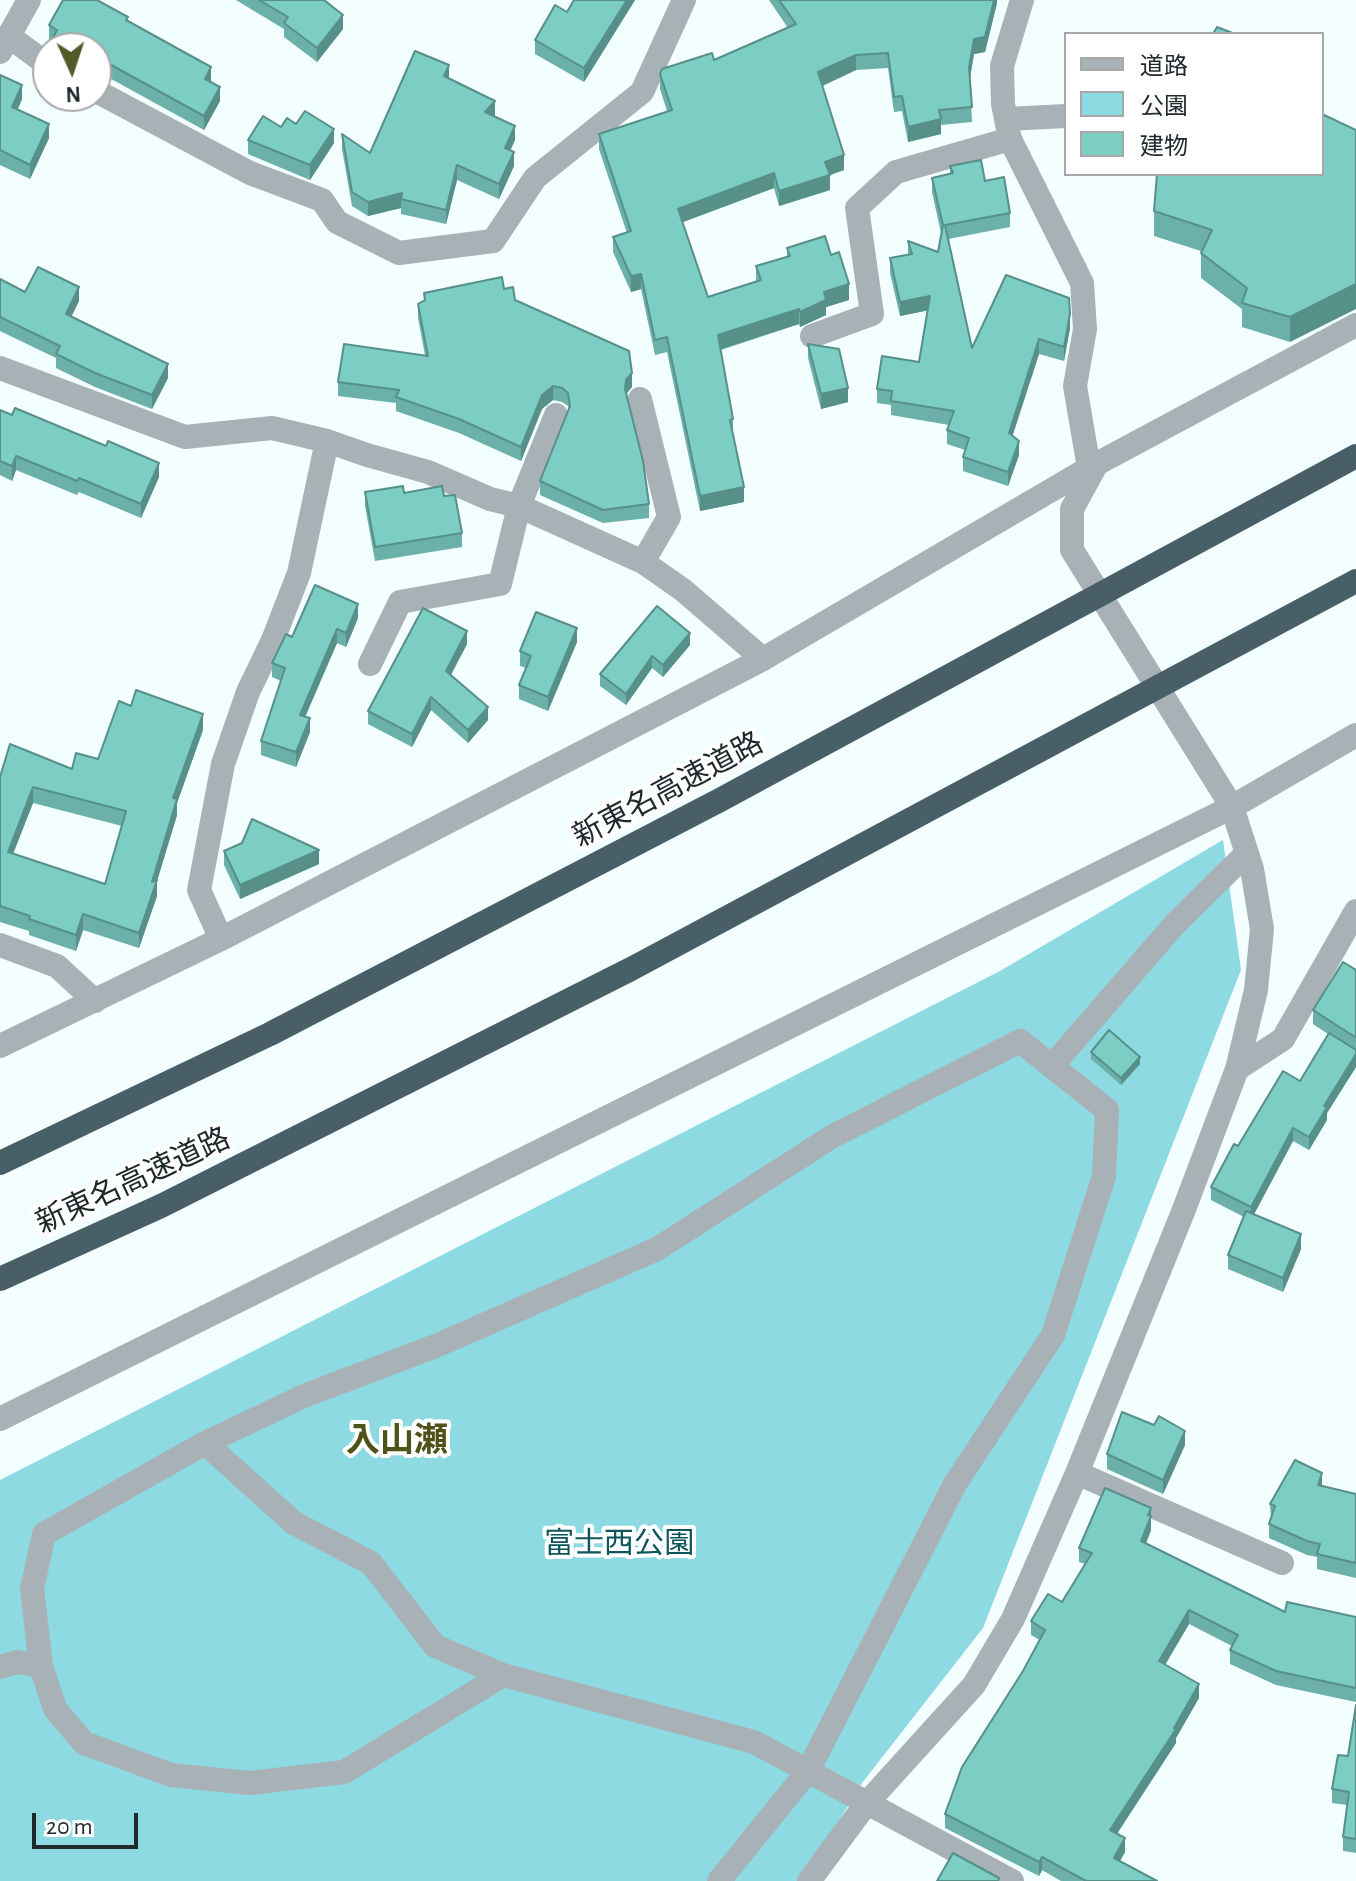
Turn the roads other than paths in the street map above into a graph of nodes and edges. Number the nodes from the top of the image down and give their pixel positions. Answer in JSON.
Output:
{"nodes":[{"id":1,"x":29,"y":0,"type":"edge"},
{"id":2,"x":684,"y":0,"type":"edge"},
{"id":3,"x":1022,"y":0,"type":"edge"},
{"id":4,"x":5,"y":44,"type":"edge"},
{"id":5,"x":32,"y":57,"type":"edge"},
{"id":6,"x":112,"y":100,"type":"edge"},
{"id":7,"x":1064,"y":116,"type":"edge"},
{"id":8,"x":1008,"y":129,"type":"junction"},
{"id":9,"x":1356,"y":325,"type":"edge"},
{"id":10,"x":812,"y":336,"type":"dead end"},
{"id":11,"x":0,"y":368,"type":"edge"},
{"id":12,"x":640,"y":399,"type":"dead end"},
{"id":13,"x":556,"y":415,"type":"dead end"},
{"id":14,"x":327,"y":441,"type":"junction"},
{"id":15,"x":1356,"y":456,"type":"edge"},
{"id":16,"x":1092,"y":467,"type":"junction"},
{"id":17,"x":519,"y":506,"type":"junction"},
{"id":18,"x":643,"y":562,"type":"junction"},
{"id":19,"x":1356,"y":581,"type":"edge"},
{"id":20,"x":763,"y":659,"type":"junction"},
{"id":21,"x":370,"y":664,"type":"dead end"},
{"id":22,"x":1356,"y":735,"type":"edge"},
{"id":23,"x":1232,"y":807,"type":"junction"},
{"id":24,"x":1247,"y":853,"type":"junction"},
{"id":25,"x":1352,"y":926,"type":"edge"},
{"id":26,"x":221,"y":939,"type":"junction"},
{"id":27,"x":0,"y":945,"type":"edge"},
{"id":28,"x":95,"y":1001,"type":"junction"},
{"id":29,"x":0,"y":1046,"type":"edge"},
{"id":30,"x":1052,"y":1066,"type":"junction"},
{"id":31,"x":1237,"y":1069,"type":"junction"},
{"id":32,"x":0,"y":1163,"type":"edge"},
{"id":33,"x":0,"y":1279,"type":"edge"},
{"id":34,"x":0,"y":1419,"type":"edge"},
{"id":35,"x":205,"y":1443,"type":"junction"},
{"id":36,"x":1077,"y":1473,"type":"junction"},
{"id":37,"x":1282,"y":1563,"type":"dead end"},
{"id":38,"x":41,"y":1666,"type":"junction"},
{"id":39,"x":0,"y":1667,"type":"edge"},
{"id":40,"x":503,"y":1675,"type":"junction"},
{"id":41,"x":808,"y":1771,"type":"junction"},
{"id":42,"x":866,"y":1804,"type":"junction"},
{"id":43,"x":719,"y":1881,"type":"edge"},
{"id":44,"x":809,"y":1881,"type":"edge"},
{"id":45,"x":1012,"y":1881,"type":"edge"}],
"edges":[{"from":1,"to":4,"type":"street"},
{"from":2,"to":6,"type":"street"},
{"from":3,"to":8,"type":"street"},
{"from":4,"to":5,"type":"street"},
{"from":7,"to":8,"type":"street"},
{"from":8,"to":10,"type":"street"},
{"from":8,"to":16,"type":"street"},
{"from":9,"to":16,"type":"street"},
{"from":11,"to":14,"type":"street"},
{"from":12,"to":18,"type":"street"},
{"from":13,"to":17,"type":"street"},
{"from":14,"to":17,"type":"street"},
{"from":14,"to":26,"type":"street"},
{"from":15,"to":32,"type":"highway","name":"新東名高速道路","bridge":true},
{"from":16,"to":20,"type":"street"},
{"from":16,"to":23,"type":"street"},
{"from":17,"to":18,"type":"street"},
{"from":17,"to":21,"type":"street"},
{"from":18,"to":20,"type":"street"},
{"from":19,"to":33,"type":"highway","name":"新東名高速道路","bridge":true},
{"from":20,"to":26,"type":"street"},
{"from":22,"to":23,"type":"street"},
{"from":23,"to":24,"type":"street"},
{"from":23,"to":34,"type":"street"},
{"from":24,"to":30,"type":"street"},
{"from":24,"to":31,"type":"street"},
{"from":25,"to":31,"type":"street"},
{"from":26,"to":28,"type":"street"},
{"from":27,"to":28,"type":"street"},
{"from":28,"to":29,"type":"street"},
{"from":30,"to":35,"type":"street"},
{"from":30,"to":41,"type":"street"},
{"from":31,"to":36,"type":"street"},
{"from":35,"to":38,"type":"street"},
{"from":35,"to":40,"type":"street"},
{"from":36,"to":37,"type":"street"},
{"from":36,"to":42,"type":"street"},
{"from":38,"to":39,"type":"street"},
{"from":38,"to":40,"type":"street"},
{"from":40,"to":41,"type":"street"},
{"from":41,"to":42,"type":"street"},
{"from":41,"to":43,"type":"street"},
{"from":42,"to":44,"type":"street"},
{"from":42,"to":45,"type":"street"}]}
